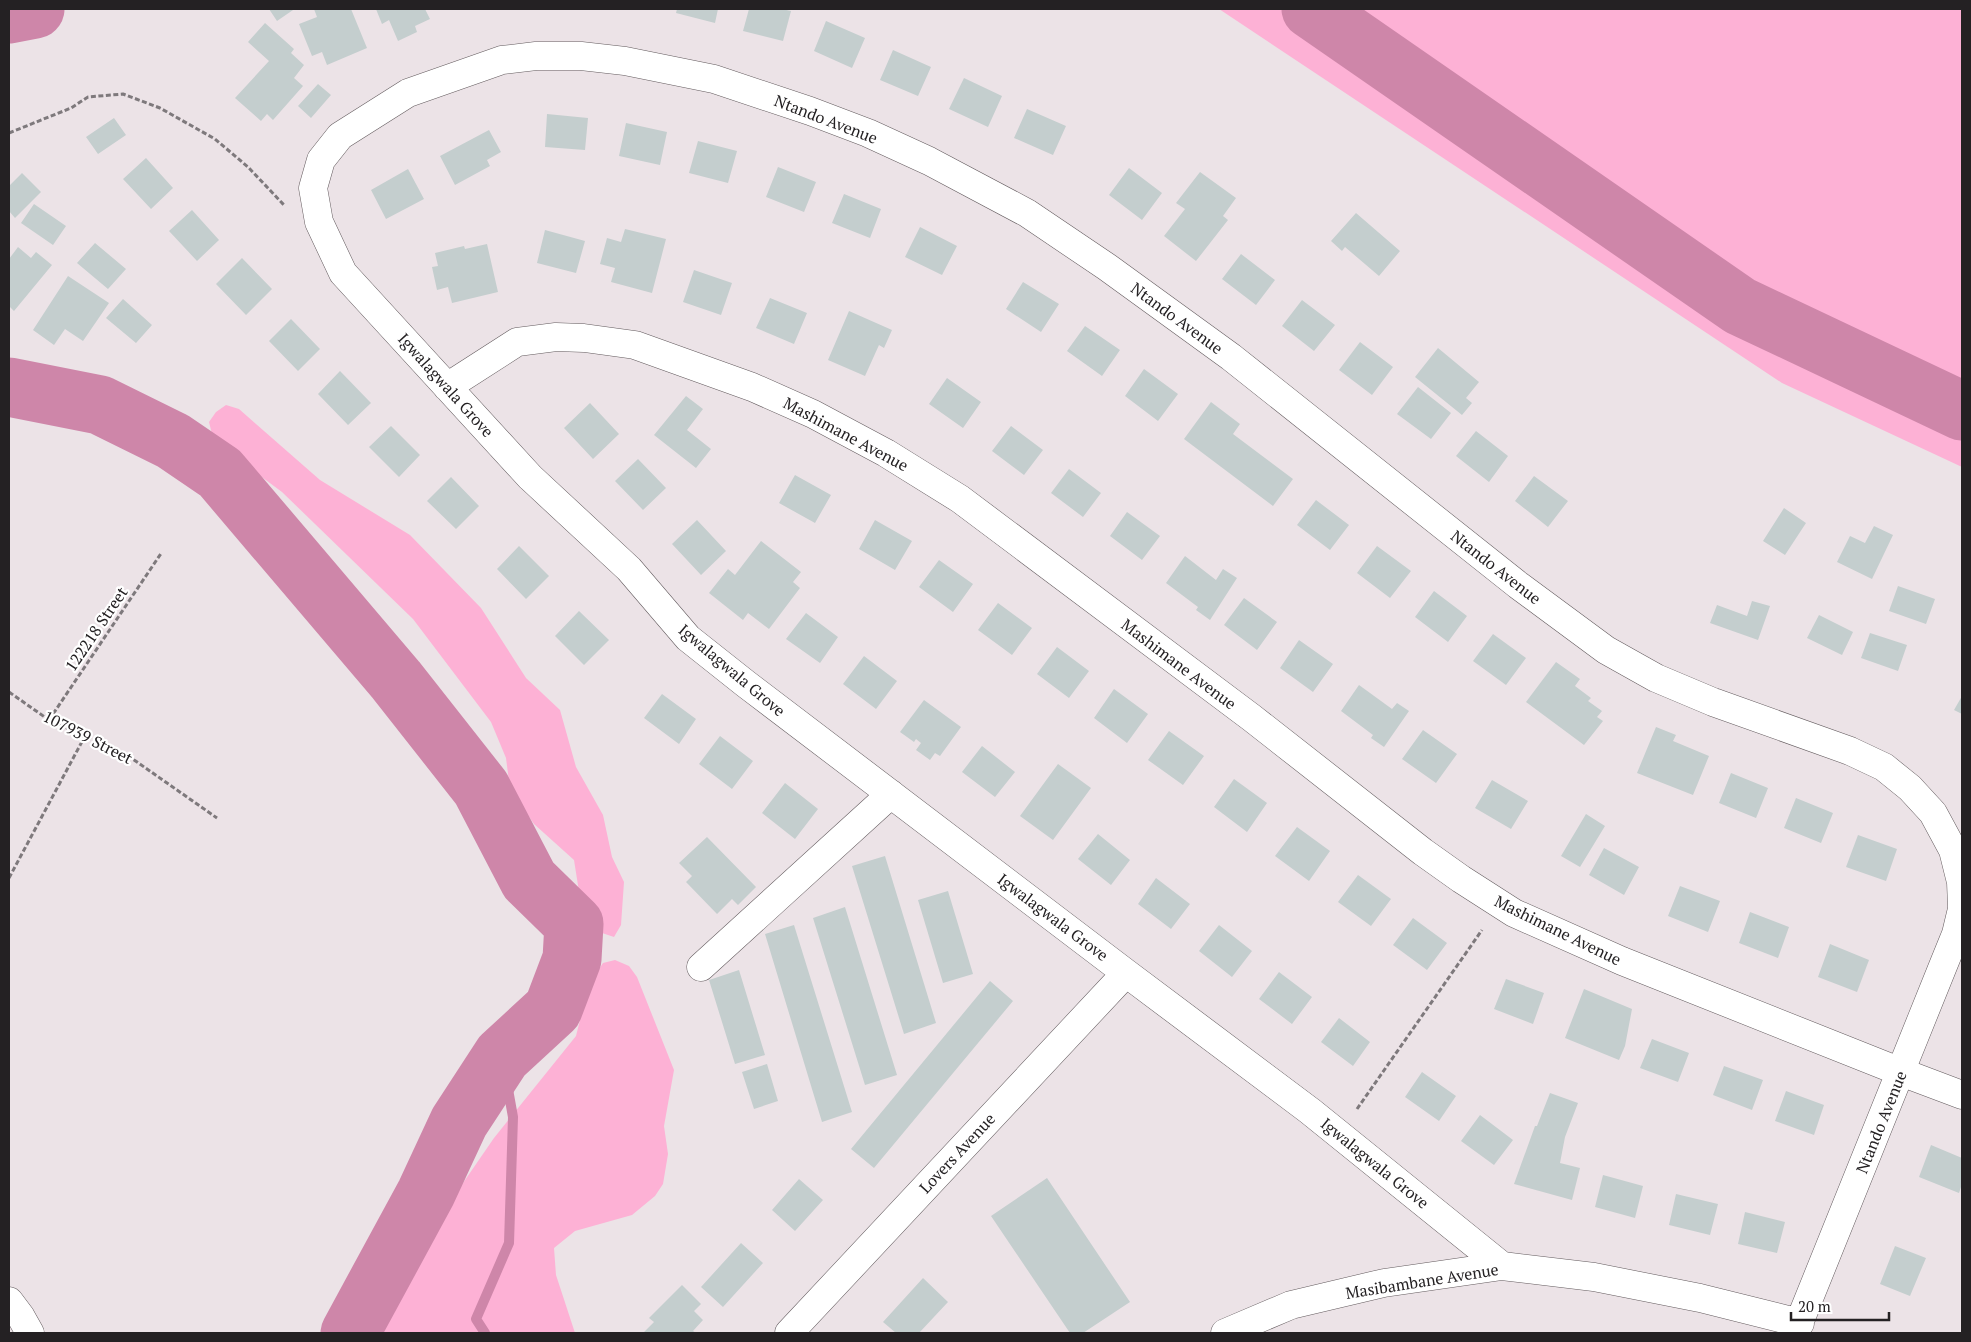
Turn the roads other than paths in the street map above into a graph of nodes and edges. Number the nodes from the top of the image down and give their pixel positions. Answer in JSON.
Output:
{"nodes":[{"id":1,"x":319,"y":222,"type":"joint"},
{"id":2,"x":447,"y":387,"type":"junction"},
{"id":3,"x":891,"y":794,"type":"junction"},
{"id":4,"x":1962,"y":908,"type":"edge"},
{"id":5,"x":701,"y":967,"type":"dead end"},
{"id":6,"x":1126,"y":973,"type":"junction"},
{"id":7,"x":1901,"y":1072,"type":"junction"},
{"id":8,"x":1962,"y":1095,"type":"edge"},
{"id":9,"x":1502,"y":1266,"type":"junction"},
{"id":10,"x":9,"y":1301,"type":"edge"},
{"id":11,"x":1798,"y":1328,"type":"edge"},
{"id":12,"x":30,"y":1333,"type":"edge"},
{"id":13,"x":788,"y":1333,"type":"edge"},
{"id":14,"x":1225,"y":1333,"type":"edge"}],
"edges":[{"from":1,"to":2,"type":"street","name":"Igwalagwala Grove"},
{"from":1,"to":4,"type":"street","name":"Ntando Avenue"},
{"from":2,"to":3,"type":"street","name":"Igwalagwala Grove"},
{"from":2,"to":7,"type":"street","name":"Mashimane Avenue"},
{"from":3,"to":5,"type":"street"},
{"from":3,"to":6,"type":"street","name":"Igwalagwala Grove"},
{"from":4,"to":7,"type":"street","name":"Ntando Avenue"},
{"from":6,"to":9,"type":"street","name":"Igwalagwala Grove"},
{"from":6,"to":13,"type":"street","name":"Lovers Avenue"},
{"from":7,"to":8,"type":"street","name":"Mashimane Avenue"},
{"from":7,"to":11,"type":"street","name":"Ntando Avenue"},
{"from":9,"to":11,"type":"street","name":"Masibambane Avenue"},
{"from":9,"to":14,"type":"street","name":"Masibambane Avenue"},
{"from":10,"to":12,"type":"street"}]}
